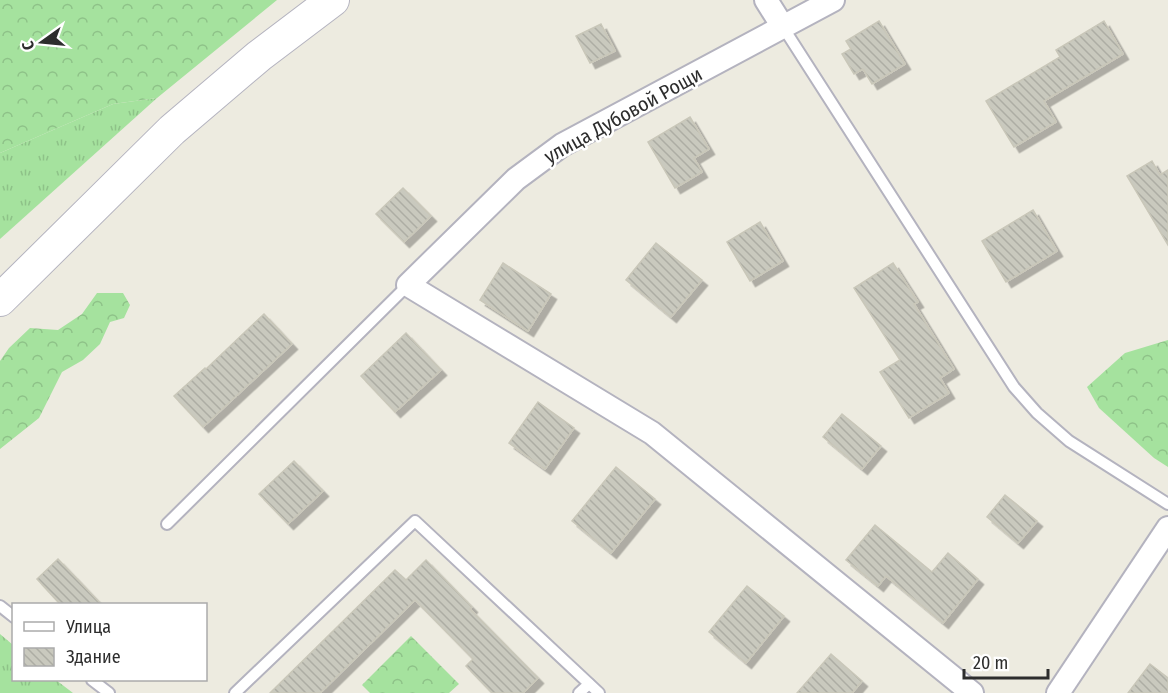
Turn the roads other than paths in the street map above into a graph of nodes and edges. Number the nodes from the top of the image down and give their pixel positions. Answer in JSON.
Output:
{"nodes":[{"id":1,"x":333,"y":0,"type":"edge"},
{"id":2,"x":766,"y":0,"type":"edge"},
{"id":3,"x":833,"y":0,"type":"edge"},
{"id":4,"x":783,"y":27,"type":"junction"},
{"id":5,"x":408,"y":285,"type":"junction"},
{"id":6,"x":0,"y":300,"type":"edge"},
{"id":7,"x":1168,"y":504,"type":"edge"},
{"id":8,"x":167,"y":524,"type":"dead end"},
{"id":9,"x":1168,"y":528,"type":"edge"},
{"id":10,"x":93,"y":681,"type":"edge"},
{"id":11,"x":589,"y":684,"type":"junction"},
{"id":12,"x":109,"y":693,"type":"edge"},
{"id":13,"x":235,"y":693,"type":"edge"},
{"id":14,"x":579,"y":693,"type":"edge"},
{"id":15,"x":599,"y":693,"type":"edge"},
{"id":16,"x":972,"y":693,"type":"edge"},
{"id":17,"x":1058,"y":693,"type":"edge"}],
"edges":[{"from":1,"to":6,"type":"street"},
{"from":2,"to":4,"type":"street"},
{"from":3,"to":4,"type":"street","name":"улица Дубовой Рощи"},
{"from":4,"to":5,"type":"street","name":"улица Дубовой Рощи"},
{"from":4,"to":7,"type":"lane"},
{"from":5,"to":8,"type":"lane"},
{"from":5,"to":16,"type":"street"},
{"from":9,"to":17,"type":"street"},
{"from":10,"to":12,"type":"lane"},
{"from":11,"to":13,"type":"lane"},
{"from":11,"to":14,"type":"lane"},
{"from":11,"to":15,"type":"lane"}]}
